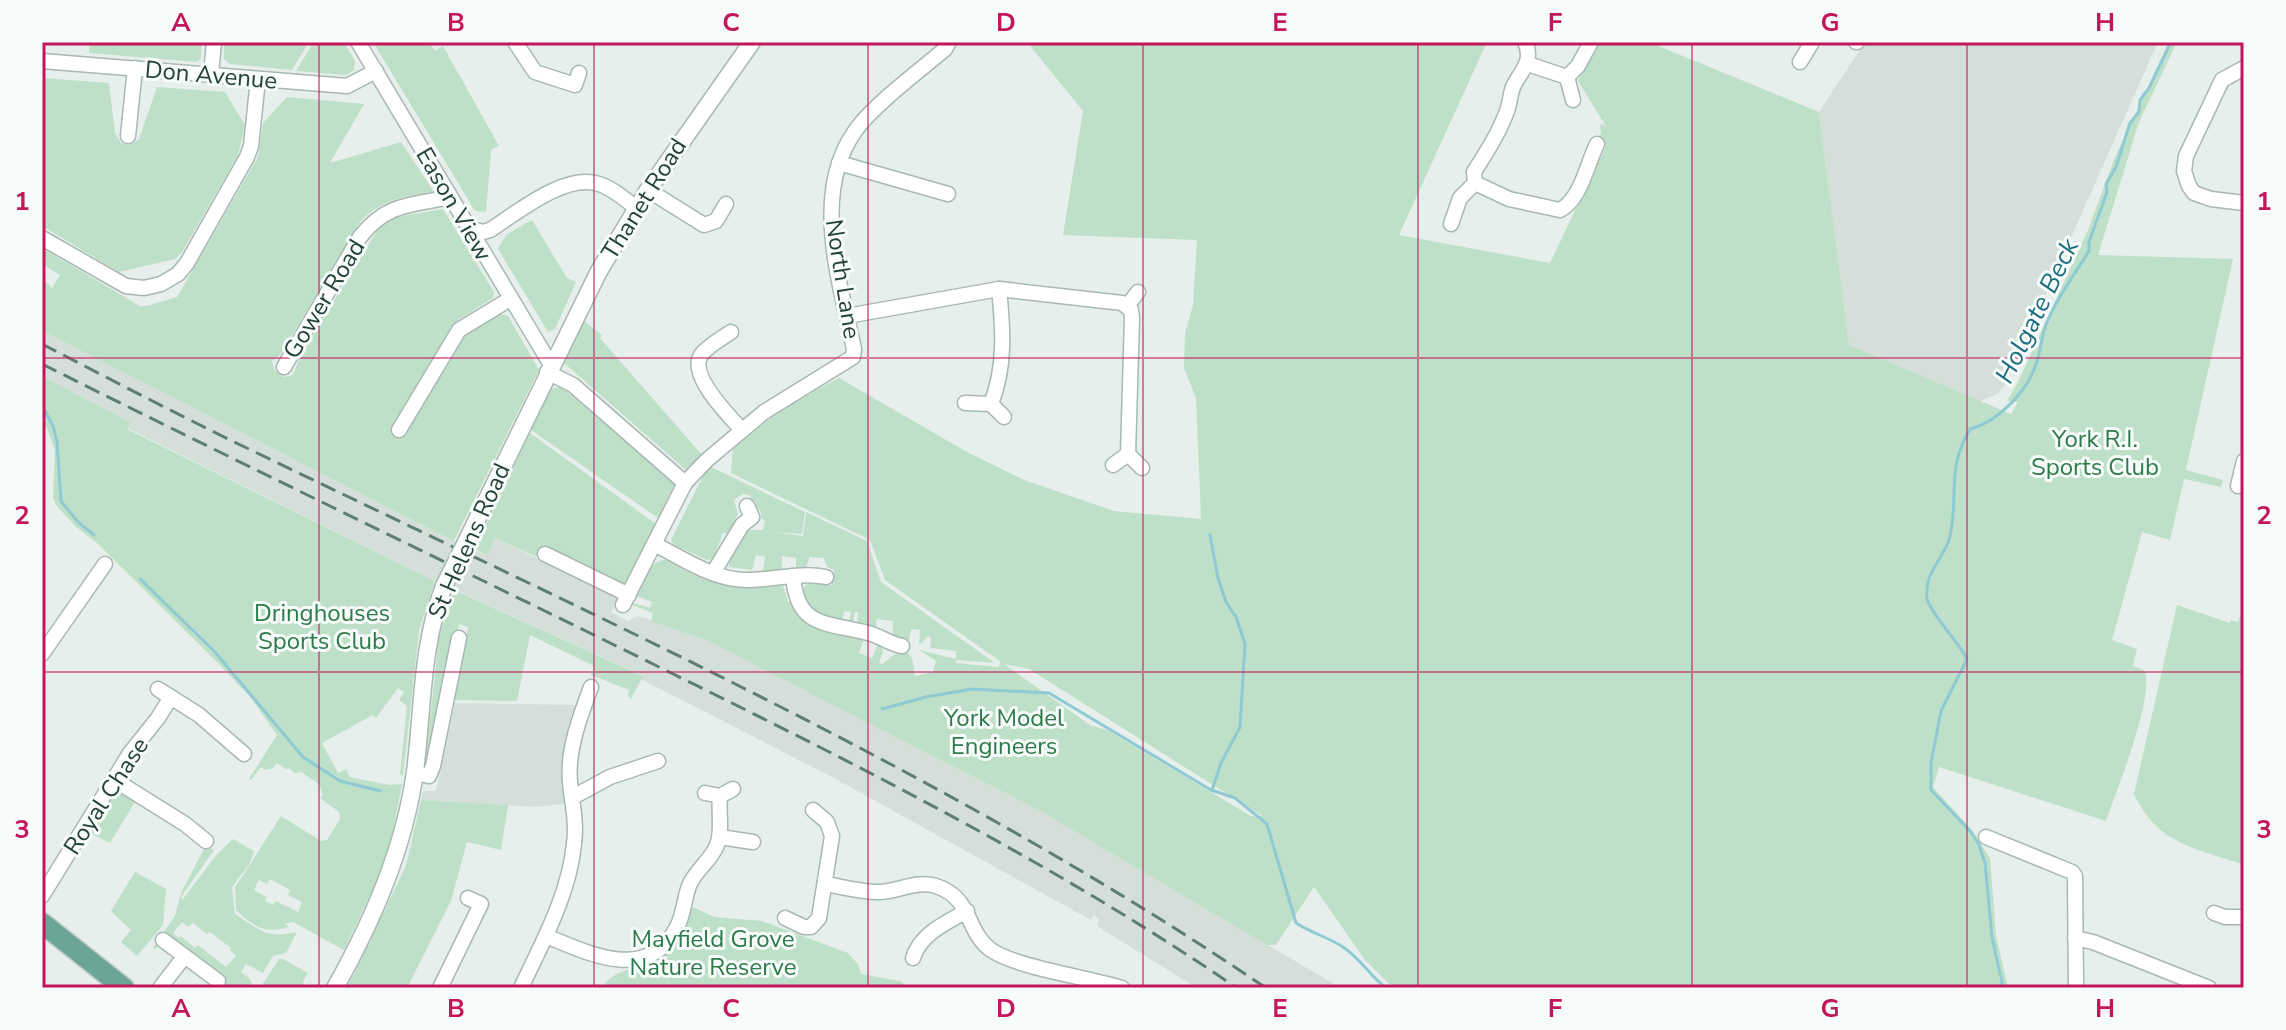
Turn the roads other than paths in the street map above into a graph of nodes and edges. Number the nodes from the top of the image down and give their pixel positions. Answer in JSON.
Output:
{"nodes":[{"id":1,"x":214,"y":42,"type":"edge"},
{"id":2,"x":358,"y":42,"type":"edge"},
{"id":3,"x":515,"y":42,"type":"edge"},
{"id":4,"x":751,"y":42,"type":"edge"},
{"id":5,"x":949,"y":42,"type":"edge"},
{"id":6,"x":1525,"y":42,"type":"edge"},
{"id":7,"x":1591,"y":42,"type":"edge"},
{"id":8,"x":1811,"y":43,"type":"edge"},
{"id":9,"x":42,"y":61,"type":"edge"},
{"id":10,"x":1800,"y":62,"type":"dead end"},
{"id":11,"x":1528,"y":64,"type":"junction"},
{"id":12,"x":135,"y":68,"type":"junction"},
{"id":13,"x":2244,"y":68,"type":"edge"},
{"id":14,"x":376,"y":71,"type":"junction"},
{"id":15,"x":211,"y":74,"type":"junction"},
{"id":16,"x":1567,"y":77,"type":"junction"},
{"id":17,"x":258,"y":79,"type":"junction"},
{"id":18,"x":575,"y":86,"type":"dead end"},
{"id":19,"x":1573,"y":100,"type":"dead end"},
{"id":20,"x":128,"y":136,"type":"dead end"},
{"id":21,"x":1597,"y":144,"type":"dead end"},
{"id":22,"x":839,"y":163,"type":"junction"},
{"id":23,"x":1475,"y":183,"type":"junction"},
{"id":24,"x":648,"y":190,"type":"junction"},
{"id":25,"x":948,"y":194,"type":"dead end"},
{"id":26,"x":451,"y":197,"type":"junction"},
{"id":27,"x":2244,"y":203,"type":"edge"},
{"id":28,"x":726,"y":204,"type":"dead end"},
{"id":29,"x":636,"y":208,"type":"junction"},
{"id":30,"x":1451,"y":224,"type":"dead end"},
{"id":31,"x":472,"y":229,"type":"junction"},
{"id":32,"x":42,"y":238,"type":"edge"},
{"id":33,"x":999,"y":289,"type":"junction"},
{"id":34,"x":1138,"y":292,"type":"dead end"},
{"id":35,"x":510,"y":299,"type":"junction"},
{"id":36,"x":1127,"y":306,"type":"junction"},
{"id":37,"x":847,"y":316,"type":"junction"},
{"id":38,"x":731,"y":332,"type":"dead end"},
{"id":39,"x":284,"y":367,"type":"dead end"},
{"id":40,"x":549,"y":369,"type":"junction"},
{"id":41,"x":965,"y":403,"type":"dead end"},
{"id":42,"x":991,"y":404,"type":"junction"},
{"id":43,"x":1004,"y":417,"type":"dead end"},
{"id":44,"x":399,"y":430,"type":"dead end"},
{"id":45,"x":742,"y":430,"type":"junction"},
{"id":46,"x":1128,"y":454,"type":"junction"},
{"id":47,"x":2244,"y":461,"type":"edge"},
{"id":48,"x":1113,"y":465,"type":"dead end"},
{"id":49,"x":1142,"y":468,"type":"dead end"},
{"id":50,"x":685,"y":483,"type":"junction"},
{"id":51,"x":2237,"y":486,"type":"edge"},
{"id":52,"x":747,"y":506,"type":"dead end"},
{"id":53,"x":654,"y":544,"type":"junction"},
{"id":54,"x":545,"y":554,"type":"dead end"},
{"id":55,"x":105,"y":564,"type":"dead end"},
{"id":56,"x":819,"y":572,"type":"dead end"},
{"id":57,"x":713,"y":573,"type":"junction"},
{"id":58,"x":793,"y":576,"type":"junction"},
{"id":59,"x":459,"y":638,"type":"dead end"},
{"id":60,"x":902,"y":646,"type":"dead end"},
{"id":61,"x":42,"y":654,"type":"edge"},
{"id":62,"x":591,"y":687,"type":"dead end"},
{"id":63,"x":244,"y":754,"type":"dead end"},
{"id":64,"x":658,"y":761,"type":"dead end"},
{"id":65,"x":415,"y":773,"type":"junction"},
{"id":66,"x":113,"y":779,"type":"junction"},
{"id":67,"x":719,"y":793,"type":"dead end"},
{"id":68,"x":573,"y":797,"type":"junction"},
{"id":69,"x":813,"y":810,"type":"dead end"},
{"id":70,"x":720,"y":837,"type":"junction"},
{"id":71,"x":1986,"y":837,"type":"dead end"},
{"id":72,"x":206,"y":841,"type":"dead end"},
{"id":73,"x":753,"y":842,"type":"dead end"},
{"id":74,"x":826,"y":884,"type":"junction"},
{"id":75,"x":42,"y":896,"type":"edge"},
{"id":76,"x":468,"y":898,"type":"dead end"},
{"id":77,"x":967,"y":911,"type":"junction"},
{"id":78,"x":2214,"y":913,"type":"dead end"},
{"id":79,"x":2244,"y":917,"type":"edge"},
{"id":80,"x":785,"y":918,"type":"dead end"},
{"id":81,"x":42,"y":923,"type":"edge"},
{"id":82,"x":546,"y":936,"type":"junction"},
{"id":83,"x":2075,"y":938,"type":"junction"},
{"id":84,"x":163,"y":940,"type":"dead end"},
{"id":85,"x":184,"y":957,"type":"junction"},
{"id":86,"x":913,"y":958,"type":"dead end"},
{"id":87,"x":103,"y":981,"type":"edge"},
{"id":88,"x":218,"y":981,"type":"dead end"},
{"id":89,"x":1065,"y":981,"type":"edge"},
{"id":90,"x":124,"y":988,"type":"edge"},
{"id":91,"x":160,"y":988,"type":"edge"},
{"id":92,"x":335,"y":988,"type":"edge"},
{"id":93,"x":440,"y":988,"type":"edge"},
{"id":94,"x":521,"y":988,"type":"edge"},
{"id":95,"x":1122,"y":988,"type":"edge"},
{"id":96,"x":2076,"y":988,"type":"edge"},
{"id":97,"x":2209,"y":988,"type":"edge"}],
"edges":[{"from":1,"to":15,"type":"street"},
{"from":2,"to":14,"type":"street","name":"Eason View"},
{"from":3,"to":18,"type":"street"},
{"from":4,"to":24,"type":"street","name":"Thanet Road"},
{"from":5,"to":22,"type":"street","name":"North Lane"},
{"from":6,"to":11,"type":"street"},
{"from":7,"to":16,"type":"street"},
{"from":8,"to":10,"type":"street"},
{"from":9,"to":12,"type":"street","name":"Don Avenue"},
{"from":11,"to":16,"type":"street"},
{"from":11,"to":23,"type":"street"},
{"from":12,"to":15,"type":"street","name":"Don Avenue"},
{"from":12,"to":20,"type":"street"},
{"from":13,"to":27,"type":"street"},
{"from":14,"to":17,"type":"street","name":"Don Avenue"},
{"from":14,"to":26,"type":"street","name":"Eason View"},
{"from":15,"to":17,"type":"street","name":"Don Avenue"},
{"from":16,"to":19,"type":"street"},
{"from":17,"to":32,"type":"street"},
{"from":21,"to":23,"type":"street"},
{"from":22,"to":25,"type":"street"},
{"from":22,"to":37,"type":"street","name":"North Lane"},
{"from":23,"to":30,"type":"street"},
{"from":24,"to":28,"type":"street"},
{"from":24,"to":29,"type":"street","name":"Thanet Road"},
{"from":26,"to":31,"type":"street","name":"Eason View"},
{"from":26,"to":39,"type":"street","name":"Gower Road"},
{"from":29,"to":31,"type":"street"},
{"from":29,"to":40,"type":"street","name":"Thanet Road"},
{"from":31,"to":35,"type":"street","name":"Eason View"},
{"from":33,"to":36,"type":"street"},
{"from":33,"to":37,"type":"street"},
{"from":33,"to":42,"type":"street"},
{"from":34,"to":36,"type":"street"},
{"from":35,"to":40,"type":"street","name":"Eason View"},
{"from":35,"to":44,"type":"street"},
{"from":36,"to":46,"type":"street"},
{"from":37,"to":45,"type":"street","name":"North Lane"},
{"from":38,"to":45,"type":"street"},
{"from":40,"to":50,"type":"street"},
{"from":40,"to":65,"type":"street","name":"St Helens Road","bridge":true},
{"from":41,"to":42,"type":"street"},
{"from":42,"to":43,"type":"street"},
{"from":45,"to":50,"type":"street","name":"North Lane"},
{"from":46,"to":48,"type":"street"},
{"from":46,"to":49,"type":"street"},
{"from":47,"to":51,"type":"street"},
{"from":50,"to":53,"type":"street","name":"North Lane"},
{"from":52,"to":57,"type":"street"},
{"from":53,"to":54,"type":"street","name":"North Lane"},
{"from":53,"to":57,"type":"street"},
{"from":55,"to":61,"type":"street"},
{"from":56,"to":58,"type":"street"},
{"from":57,"to":58,"type":"street"},
{"from":58,"to":60,"type":"street"},
{"from":59,"to":65,"type":"street","name":"St Helens Road"},
{"from":62,"to":68,"type":"street"},
{"from":63,"to":66,"type":"street","name":"Royal Chase"},
{"from":64,"to":68,"type":"street"},
{"from":65,"to":92,"type":"street","name":"St Helens Road"},
{"from":66,"to":72,"type":"street"},
{"from":66,"to":75,"type":"street","name":"Royal Chase"},
{"from":67,"to":70,"type":"street"},
{"from":68,"to":82,"type":"street"},
{"from":69,"to":74,"type":"street"},
{"from":70,"to":73,"type":"street"},
{"from":70,"to":82,"type":"street"},
{"from":71,"to":83,"type":"street"},
{"from":74,"to":77,"type":"street"},
{"from":74,"to":80,"type":"street"},
{"from":76,"to":93,"type":"street"},
{"from":77,"to":86,"type":"street"},
{"from":77,"to":89,"type":"street"},
{"from":78,"to":79,"type":"street"},
{"from":81,"to":87,"type":"main road"},
{"from":82,"to":94,"type":"street"},
{"from":83,"to":96,"type":"street"},
{"from":83,"to":97,"type":"street"},
{"from":84,"to":85,"type":"street"},
{"from":85,"to":88,"type":"street"},
{"from":85,"to":91,"type":"street"},
{"from":87,"to":90,"type":"main road"},
{"from":89,"to":95,"type":"street"}]}
